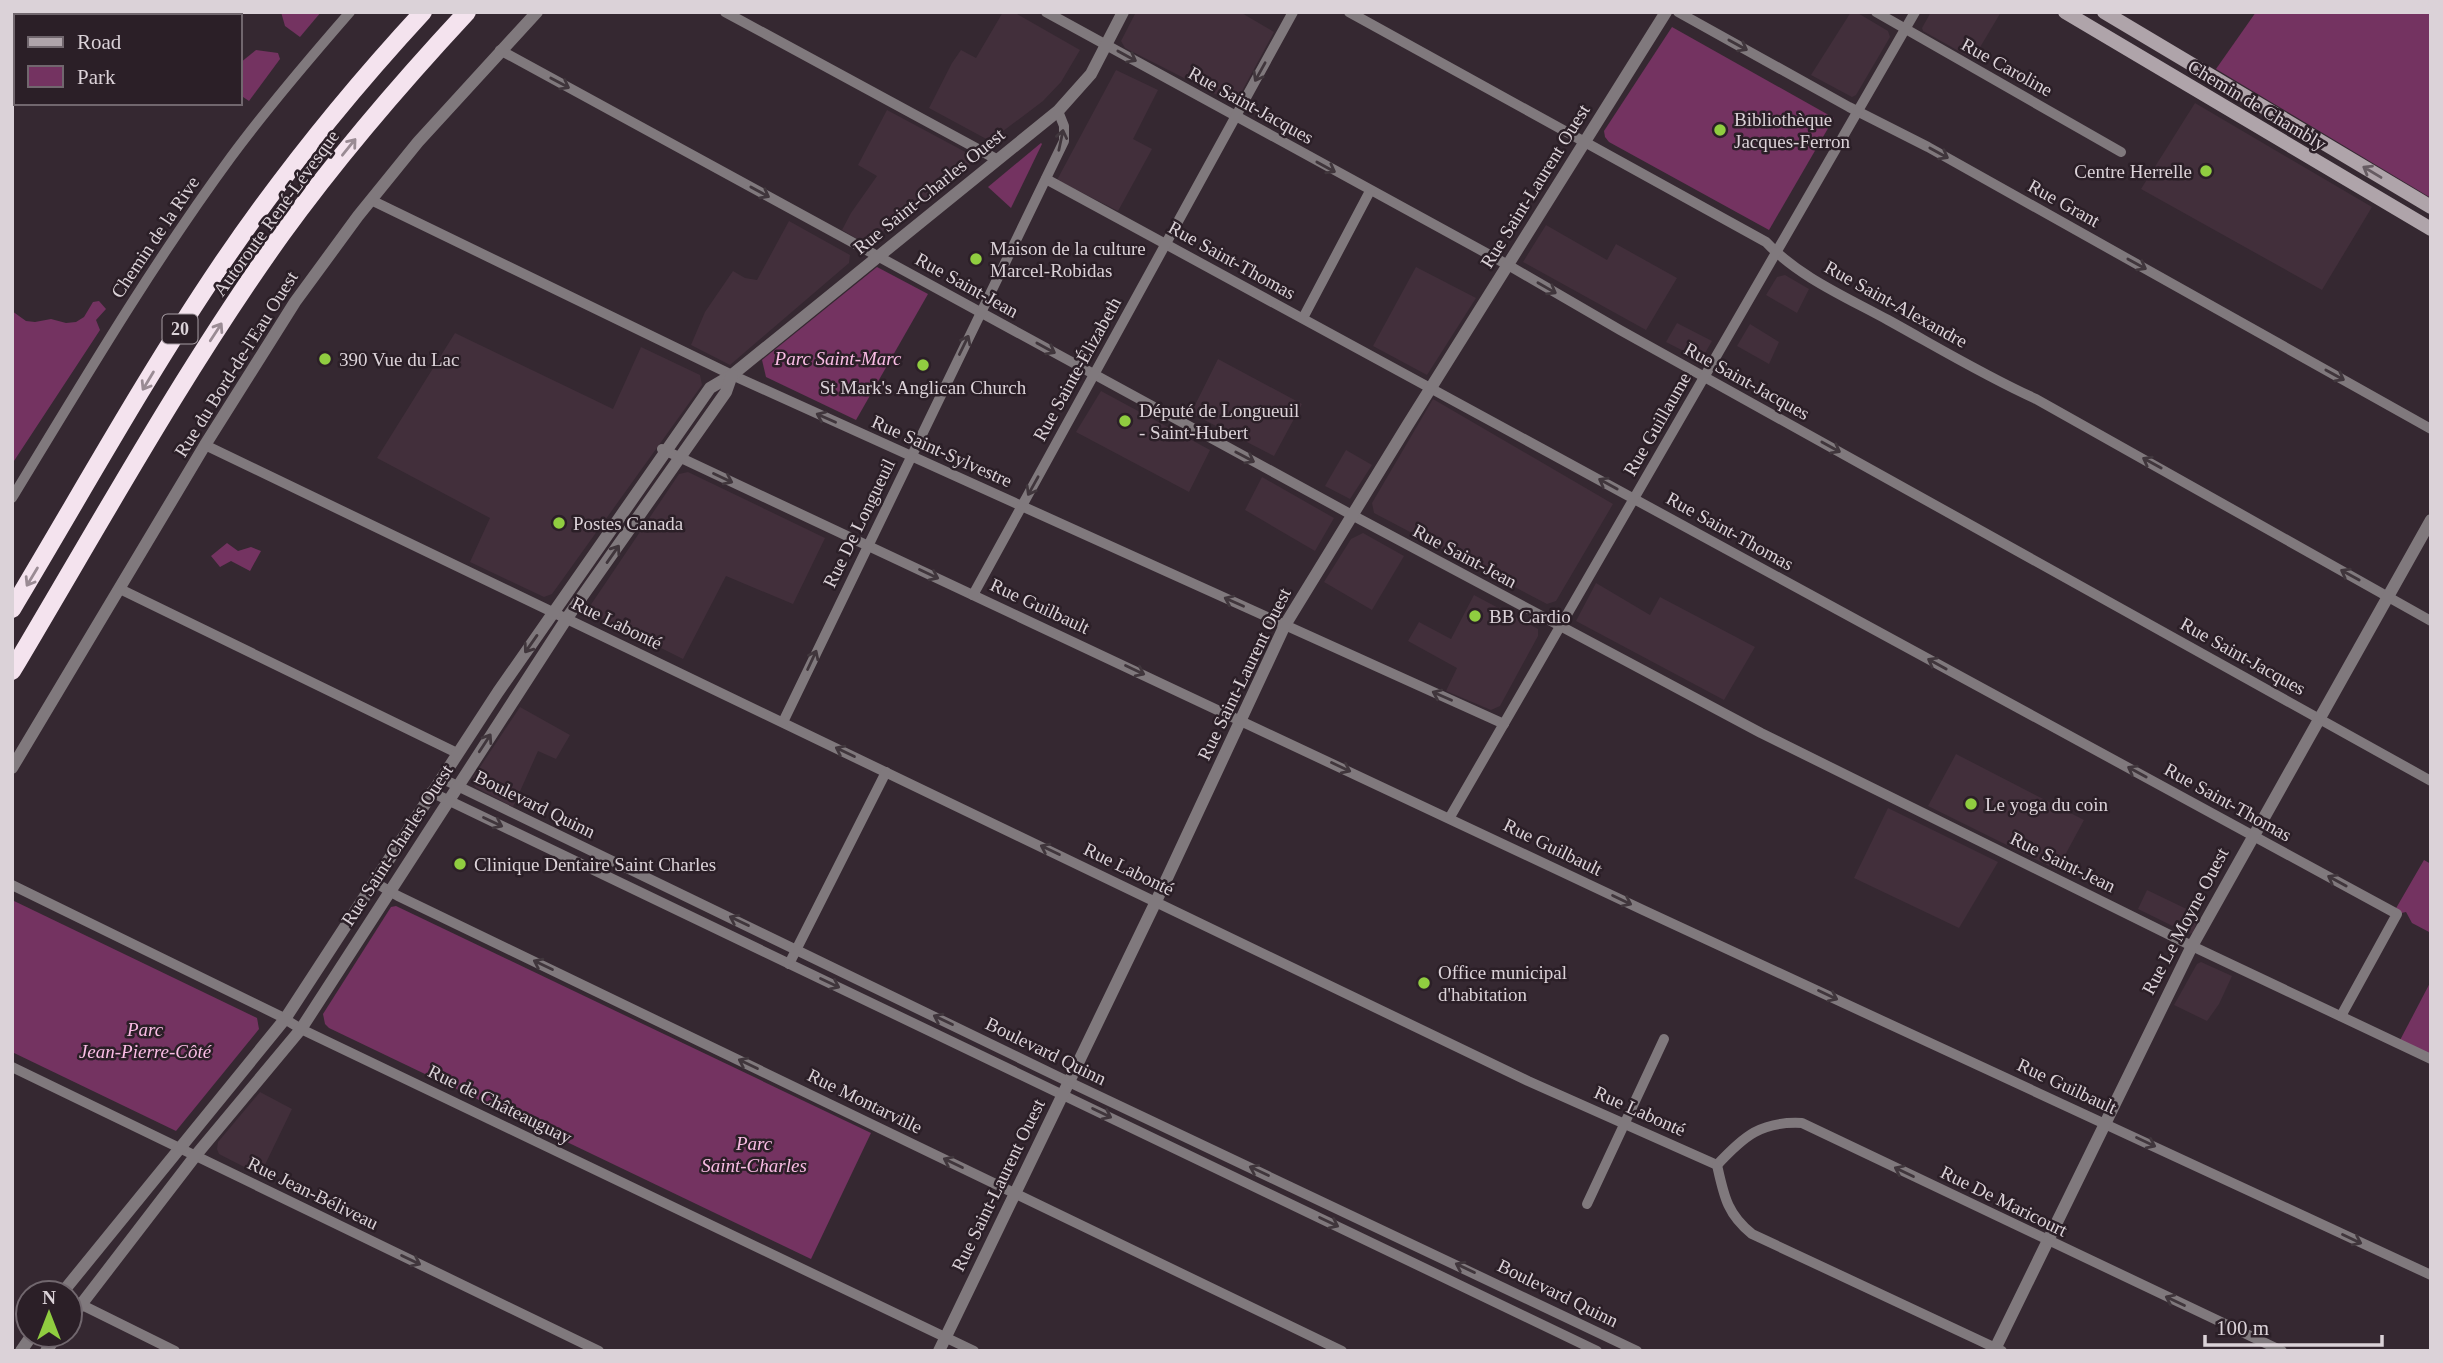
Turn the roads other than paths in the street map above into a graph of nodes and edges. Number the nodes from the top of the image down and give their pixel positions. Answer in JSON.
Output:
{"nodes":[{"id":1,"x":350,"y":12,"type":"edge"},
{"id":2,"x":423,"y":12,"type":"edge"},
{"id":3,"x":467,"y":12,"type":"edge"},
{"id":4,"x":537,"y":12,"type":"edge"},
{"id":5,"x":725,"y":12,"type":"edge"},
{"id":6,"x":1046,"y":12,"type":"edge"},
{"id":7,"x":1123,"y":12,"type":"edge"},
{"id":8,"x":1293,"y":12,"type":"edge"},
{"id":9,"x":1349,"y":12,"type":"edge"},
{"id":10,"x":1666,"y":12,"type":"edge"},
{"id":11,"x":1678,"y":12,"type":"edge"},
{"id":12,"x":1875,"y":12,"type":"edge"},
{"id":13,"x":1915,"y":12,"type":"edge"},
{"id":14,"x":2065,"y":12,"type":"edge"},
{"id":15,"x":2104,"y":12,"type":"edge"},
{"id":16,"x":1905,"y":29,"type":"junction"},
{"id":17,"x":1107,"y":45,"type":"junction"},
{"id":18,"x":500,"y":50,"type":"junction"},
{"id":19,"x":1058,"y":111,"type":"junction"},
{"id":20,"x":1858,"y":111,"type":"junction"},
{"id":21,"x":1236,"y":117,"type":"junction"},
{"id":22,"x":1585,"y":143,"type":"junction"},
{"id":23,"x":2336,"y":150,"type":"junction"},
{"id":24,"x":2121,"y":152,"type":"dead end"},
{"id":25,"x":998,"y":160,"type":"junction"},
{"id":26,"x":2325,"y":168,"type":"junction"},
{"id":27,"x":1046,"y":179,"type":"junction"},
{"id":28,"x":1370,"y":191,"type":"junction"},
{"id":29,"x":371,"y":200,"type":"junction"},
{"id":30,"x":2431,"y":207,"type":"edge"},
{"id":31,"x":2431,"y":229,"type":"edge"},
{"id":32,"x":1166,"y":244,"type":"junction"},
{"id":33,"x":1776,"y":253,"type":"junction"},
{"id":34,"x":878,"y":256,"type":"junction"},
{"id":35,"x":1508,"y":265,"type":"junction"},
{"id":36,"x":980,"y":312,"type":"junction"},
{"id":37,"x":1303,"y":318,"type":"junction"},
{"id":38,"x":1094,"y":374,"type":"junction"},
{"id":39,"x":732,"y":375,"type":"junction"},
{"id":40,"x":1704,"y":377,"type":"junction"},
{"id":41,"x":1431,"y":389,"type":"junction"},
{"id":42,"x":2431,"y":429,"type":"edge"},
{"id":43,"x":205,"y":445,"type":"junction"},
{"id":44,"x":663,"y":450,"type":"junction"},
{"id":45,"x":910,"y":456,"type":"junction"},
{"id":46,"x":681,"y":458,"type":"junction"},
{"id":47,"x":12,"y":498,"type":"edge"},
{"id":48,"x":1634,"y":499,"type":"junction"},
{"id":49,"x":1022,"y":506,"type":"junction"},
{"id":50,"x":1352,"y":515,"type":"junction"},
{"id":51,"x":2431,"y":520,"type":"edge"},
{"id":52,"x":867,"y":545,"type":"junction"},
{"id":53,"x":120,"y":589,"type":"junction"},
{"id":54,"x":973,"y":595,"type":"junction"},
{"id":55,"x":2387,"y":596,"type":"junction"},
{"id":56,"x":12,"y":609,"type":"edge"},
{"id":57,"x":553,"y":612,"type":"junction"},
{"id":58,"x":567,"y":618,"type":"junction"},
{"id":59,"x":2431,"y":621,"type":"edge"},
{"id":60,"x":1285,"y":625,"type":"junction"},
{"id":61,"x":1559,"y":626,"type":"junction"},
{"id":62,"x":12,"y":671,"type":"edge"},
{"id":63,"x":2318,"y":718,"type":"junction"},
{"id":64,"x":1242,"y":720,"type":"junction"},
{"id":65,"x":783,"y":722,"type":"junction"},
{"id":66,"x":1504,"y":724,"type":"junction"},
{"id":67,"x":457,"y":753,"type":"junction"},
{"id":68,"x":12,"y":768,"type":"edge"},
{"id":69,"x":886,"y":772,"type":"junction"},
{"id":70,"x":441,"y":778,"type":"junction"},
{"id":71,"x":2431,"y":781,"type":"edge"},
{"id":72,"x":457,"y":786,"type":"junction"},
{"id":73,"x":431,"y":792,"type":"junction"},
{"id":74,"x":448,"y":800,"type":"junction"},
{"id":75,"x":1450,"y":817,"type":"junction"},
{"id":76,"x":2252,"y":835,"type":"junction"},
{"id":77,"x":373,"y":882,"type":"junction"},
{"id":78,"x":12,"y":885,"type":"edge"},
{"id":79,"x":389,"y":892,"type":"junction"},
{"id":80,"x":1156,"y":901,"type":"junction"},
{"id":81,"x":2192,"y":946,"type":"junction"},
{"id":82,"x":797,"y":949,"type":"junction"},
{"id":83,"x":789,"y":964,"type":"junction"},
{"id":84,"x":2342,"y":1016,"type":"junction"},
{"id":85,"x":285,"y":1018,"type":"junction"},
{"id":86,"x":301,"y":1029,"type":"junction"},
{"id":87,"x":1664,"y":1039,"type":"dead end"},
{"id":88,"x":2431,"y":1059,"type":"edge"},
{"id":89,"x":12,"y":1067,"type":"edge"},
{"id":90,"x":1066,"y":1088,"type":"junction"},
{"id":91,"x":2104,"y":1123,"type":"junction"},
{"id":92,"x":1625,"y":1124,"type":"junction"},
{"id":93,"x":179,"y":1147,"type":"junction"},
{"id":94,"x":196,"y":1155,"type":"junction"},
{"id":95,"x":1717,"y":1165,"type":"junction"},
{"id":96,"x":1014,"y":1193,"type":"junction"},
{"id":97,"x":1587,"y":1204,"type":"dead end"},
{"id":98,"x":2047,"y":1241,"type":"junction"},
{"id":99,"x":2431,"y":1275,"type":"edge"},
{"id":100,"x":73,"y":1279,"type":"edge"},
{"id":101,"x":84,"y":1291,"type":"edge"},
{"id":102,"x":84,"y":1306,"type":"edge"},
{"id":103,"x":946,"y":1337,"type":"junction"},
{"id":104,"x":583,"y":1347,"type":"edge"},
{"id":105,"x":1997,"y":1350,"type":"edge"},
{"id":106,"x":175,"y":1351,"type":"edge"},
{"id":107,"x":599,"y":1351,"type":"edge"},
{"id":108,"x":939,"y":1351,"type":"edge"},
{"id":109,"x":974,"y":1351,"type":"edge"},
{"id":110,"x":1342,"y":1351,"type":"edge"},
{"id":111,"x":1597,"y":1351,"type":"edge"},
{"id":112,"x":1637,"y":1351,"type":"edge"},
{"id":113,"x":2282,"y":1351,"type":"edge"}],
"edges":[{"from":1,"to":47,"type":"street","name":"Chemin de la Rive"},
{"from":2,"to":56,"type":"highway","name":"Autoroute René-Lévesque","number":"20","one_way":true},
{"from":62,"to":3,"type":"highway","name":"Autoroute René-Lévesque","number":"20","one_way":true},
{"from":4,"to":18,"type":"street","name":"Rue du Bord-de-l'Eau Ouest"},
{"from":5,"to":25,"type":"street"},
{"from":6,"to":17,"type":"street","name":"Rue Saint-Jacques"},
{"from":7,"to":17,"type":"street","name":"Rue Saint-Charles Ouest"},
{"from":8,"to":21,"type":"street","name":"Rue Sainte-Élizabeth","one_way":true},
{"from":9,"to":22,"type":"street","name":"Rue Saint-Alexandre"},
{"from":10,"to":22,"type":"street","name":"Rue Saint-Laurent Ouest"},
{"from":11,"to":20,"type":"street","name":"Rue Grant","one_way":true},
{"from":12,"to":16,"type":"street","name":"Rue Caroline"},
{"from":13,"to":16,"type":"street","name":"Rue Guillaume"},
{"from":14,"to":26,"type":"main road","name":"Chemin de Chambly"},
{"from":15,"to":23,"type":"main road","name":"Chemin de Chambly"},
{"from":16,"to":20,"type":"street","name":"Rue Guillaume"},
{"from":16,"to":24,"type":"street","name":"Rue Caroline"},
{"from":17,"to":19,"type":"street","name":"Rue Saint-Charles Ouest"},
{"from":17,"to":21,"type":"street","name":"Rue Saint-Jacques","one_way":true},
{"from":18,"to":29,"type":"street","name":"Rue du Bord-de-l'Eau Ouest"},
{"from":18,"to":34,"type":"street","name":"Rue Saint-Jean","one_way":true},
{"from":19,"to":25,"type":"street","name":"Rue Saint-Charles Ouest"},
{"from":27,"to":19,"type":"street","name":"Rue De Longueuil","one_way":true},
{"from":20,"to":33,"type":"street","name":"Rue Guillaume"},
{"from":20,"to":42,"type":"street","name":"Rue Grant","one_way":true},
{"from":21,"to":28,"type":"street","name":"Rue Saint-Jacques","one_way":true},
{"from":21,"to":32,"type":"street","name":"Rue Sainte-Élizabeth"},
{"from":22,"to":33,"type":"street","name":"Rue Saint-Alexandre"},
{"from":22,"to":35,"type":"street","name":"Rue Saint-Laurent Ouest"},
{"from":23,"to":26,"type":"main road"},
{"from":30,"to":23,"type":"main road","name":"Chemin de Chambly","one_way":true},
{"from":25,"to":34,"type":"street","name":"Rue Saint-Charles Ouest"},
{"from":26,"to":31,"type":"main road","name":"Chemin de Chambly"},
{"from":27,"to":32,"type":"street","name":"Rue Saint-Thomas"},
{"from":27,"to":36,"type":"street","name":"Rue De Longueuil"},
{"from":28,"to":35,"type":"street","name":"Rue Saint-Jacques"},
{"from":28,"to":37,"type":"street"},
{"from":29,"to":39,"type":"street","name":"Rue Saint-Sylvestre"},
{"from":29,"to":43,"type":"street","name":"Rue du Bord-de-l'Eau Ouest"},
{"from":32,"to":37,"type":"street","name":"Rue Saint-Thomas"},
{"from":32,"to":38,"type":"street","name":"Rue Sainte-Élizabeth"},
{"from":33,"to":40,"type":"street","name":"Rue Guillaume"},
{"from":55,"to":33,"type":"street","name":"Rue Saint-Alexandre","one_way":true},
{"from":34,"to":36,"type":"street","name":"Rue Saint-Jean"},
{"from":34,"to":39,"type":"street","name":"Rue Saint-Charles Ouest"},
{"from":35,"to":40,"type":"street","name":"Rue Saint-Jacques","one_way":true},
{"from":35,"to":41,"type":"street","name":"Rue Saint-Laurent Ouest"},
{"from":36,"to":38,"type":"street","name":"Rue Saint-Jean","one_way":true},
{"from":45,"to":36,"type":"street","name":"Rue De Longueuil","one_way":true},
{"from":37,"to":41,"type":"street","name":"Rue Saint-Thomas"},
{"from":38,"to":49,"type":"street","name":"Rue Sainte-Élizabeth","one_way":true},
{"from":38,"to":50,"type":"street","name":"Rue Saint-Jean","one_way":true},
{"from":39,"to":44,"type":"street","name":"Rue Saint-Charles Ouest"},
{"from":45,"to":39,"type":"street","name":"Rue Saint-Sylvestre","one_way":true},
{"from":39,"to":46,"type":"street","name":"Rue Saint-Charles Ouest"},
{"from":40,"to":48,"type":"street","name":"Rue Guillaume"},
{"from":40,"to":63,"type":"street","name":"Rue Saint-Jacques","one_way":true},
{"from":48,"to":41,"type":"street","name":"Rue Saint-Thomas","one_way":true},
{"from":41,"to":50,"type":"street","name":"Rue Saint-Laurent Ouest"},
{"from":43,"to":53,"type":"street","name":"Rue du Bord-de-l'Eau Ouest"},
{"from":43,"to":57,"type":"street","name":"Rue Labonté"},
{"from":44,"to":46,"type":"street","name":"Rue Guilbault"},
{"from":44,"to":57,"type":"street","name":"Rue Saint-Charles Ouest"},
{"from":45,"to":49,"type":"street","name":"Rue Saint-Sylvestre"},
{"from":45,"to":52,"type":"street","name":"Rue De Longueuil"},
{"from":46,"to":52,"type":"street","name":"Rue Guilbault","one_way":true},
{"from":58,"to":46,"type":"street","name":"Rue Saint-Charles Ouest","one_way":true},
{"from":48,"to":61,"type":"street","name":"Rue Guillaume"},
{"from":76,"to":48,"type":"street","name":"Rue Saint-Thomas","one_way":true},
{"from":49,"to":54,"type":"street","name":"Rue Sainte-Élizabeth"},
{"from":60,"to":49,"type":"street","name":"Rue Saint-Sylvestre","one_way":true},
{"from":50,"to":60,"type":"street","name":"Rue Saint-Laurent Ouest"},
{"from":50,"to":61,"type":"street","name":"Rue Saint-Jean"},
{"from":51,"to":55,"type":"street","name":"Rue Le Moyne Ouest"},
{"from":52,"to":54,"type":"street","name":"Rue Guilbault","one_way":true},
{"from":65,"to":52,"type":"street","name":"Rue De Longueuil","one_way":true},
{"from":53,"to":67,"type":"street","name":"Boulevard Quinn"},
{"from":53,"to":68,"type":"street","name":"Rue du Bord-de-l'Eau Ouest"},
{"from":54,"to":64,"type":"street","name":"Rue Guilbault","one_way":true},
{"from":55,"to":59,"type":"street","name":"Rue Saint-Alexandre"},
{"from":55,"to":63,"type":"street","name":"Rue Le Moyne Ouest"},
{"from":57,"to":58,"type":"street","name":"Rue Labonté"},
{"from":57,"to":67,"type":"street","name":"Rue Saint-Charles Ouest","one_way":true},
{"from":58,"to":65,"type":"street","name":"Rue Labonté"},
{"from":72,"to":58,"type":"street","name":"Rue Saint-Charles Ouest","one_way":true},
{"from":60,"to":64,"type":"street","name":"Rue Saint-Laurent Ouest"},
{"from":66,"to":60,"type":"street","name":"Rue Saint-Sylvestre","one_way":true},
{"from":61,"to":66,"type":"street","name":"Rue Guillaume"},
{"from":61,"to":81,"type":"street","name":"Rue Saint-Jean"},
{"from":63,"to":71,"type":"street","name":"Rue Saint-Jacques"},
{"from":63,"to":76,"type":"street","name":"Rue Le Moyne Ouest"},
{"from":64,"to":75,"type":"street","name":"Rue Guilbault","one_way":true},
{"from":64,"to":80,"type":"street","name":"Rue Saint-Laurent Ouest"},
{"from":69,"to":65,"type":"street","name":"Rue Labonté","one_way":true},
{"from":66,"to":75,"type":"street","name":"Rue Guillaume"},
{"from":67,"to":70,"type":"street","name":"Rue Saint-Charles Ouest"},
{"from":80,"to":69,"type":"street","name":"Rue Labonté","one_way":true},
{"from":69,"to":82,"type":"street"},
{"from":70,"to":72,"type":"street","name":"Boulevard Quinn"},
{"from":70,"to":73,"type":"street","name":"Rue Saint-Charles Ouest"},
{"from":72,"to":74,"type":"street","name":"Rue Saint-Charles Ouest"},
{"from":82,"to":72,"type":"street","name":"Boulevard Quinn","one_way":true},
{"from":73,"to":74,"type":"street","name":"Boulevard Quinn"},
{"from":73,"to":77,"type":"street","name":"Rue Saint-Charles Ouest"},
{"from":74,"to":79,"type":"street","name":"Rue Saint-Charles Ouest"},
{"from":74,"to":83,"type":"street","name":"Boulevard Quinn","one_way":true},
{"from":75,"to":91,"type":"street","name":"Rue Guilbault","one_way":true},
{"from":76,"to":81,"type":"street","name":"Rue Le Moyne Ouest"},
{"from":84,"to":76,"type":"street","name":"Rue Saint-Thomas","one_way":true},
{"from":77,"to":79,"type":"street","name":"Rue Montarville"},
{"from":77,"to":85,"type":"street","name":"Rue Saint-Charles Ouest"},
{"from":78,"to":85,"type":"street","name":"Rue de Châteauguay"},
{"from":79,"to":86,"type":"street","name":"Rue Saint-Charles Ouest"},
{"from":96,"to":79,"type":"street","name":"Rue Montarville","one_way":true},
{"from":80,"to":90,"type":"street","name":"Rue Saint-Laurent Ouest"},
{"from":80,"to":92,"type":"street","name":"Rue Labonté"},
{"from":81,"to":84,"type":"street","name":"Rue Saint-Jean"},
{"from":81,"to":91,"type":"street","name":"Rue Le Moyne Ouest"},
{"from":82,"to":83,"type":"street"},
{"from":90,"to":82,"type":"street","name":"Boulevard Quinn","one_way":true},
{"from":83,"to":90,"type":"street","name":"Boulevard Quinn","one_way":true},
{"from":84,"to":88,"type":"street","name":"Rue Saint-Jean"},
{"from":85,"to":86,"type":"street","name":"Rue de Châteauguay"},
{"from":85,"to":93,"type":"street","name":"Rue Saint-Charles Ouest"},
{"from":86,"to":94,"type":"street","name":"Rue Saint-Charles Ouest"},
{"from":86,"to":103,"type":"street","name":"Rue de Châteauguay"},
{"from":87,"to":92,"type":"street"},
{"from":89,"to":93,"type":"street","name":"Rue Jean-Béliveau"},
{"from":90,"to":96,"type":"street","name":"Rue Saint-Laurent Ouest"},
{"from":90,"to":111,"type":"street","name":"Boulevard Quinn","one_way":true},
{"from":112,"to":90,"type":"street","name":"Boulevard Quinn","one_way":true},
{"from":91,"to":98,"type":"street","name":"Rue Le Moyne Ouest"},
{"from":91,"to":99,"type":"street","name":"Rue Guilbault","one_way":true},
{"from":92,"to":95,"type":"street","name":"Rue Labonté"},
{"from":92,"to":97,"type":"street"},
{"from":93,"to":94,"type":"street","name":"Rue Jean-Béliveau"},
{"from":93,"to":100,"type":"street","name":"Rue Saint-Charles Ouest"},
{"from":94,"to":101,"type":"street","name":"Rue Saint-Charles Ouest"},
{"from":94,"to":104,"type":"street","name":"Rue Jean-Béliveau","one_way":true},
{"from":98,"to":95,"type":"street","name":"Rue De Maricourt","one_way":true},
{"from":95,"to":105,"type":"street"},
{"from":96,"to":103,"type":"street","name":"Rue Saint-Laurent Ouest"},
{"from":96,"to":110,"type":"street","name":"Rue Montarville"},
{"from":98,"to":105,"type":"street","name":"Rue Le Moyne Ouest"},
{"from":113,"to":98,"type":"street","name":"Rue De Maricourt","one_way":true},
{"from":102,"to":106,"type":"street"},
{"from":103,"to":108,"type":"street","name":"Rue Saint-Laurent Ouest"},
{"from":103,"to":109,"type":"street","name":"Rue de Châteauguay"},
{"from":104,"to":107,"type":"street","name":"Rue Jean-Béliveau"}]}
